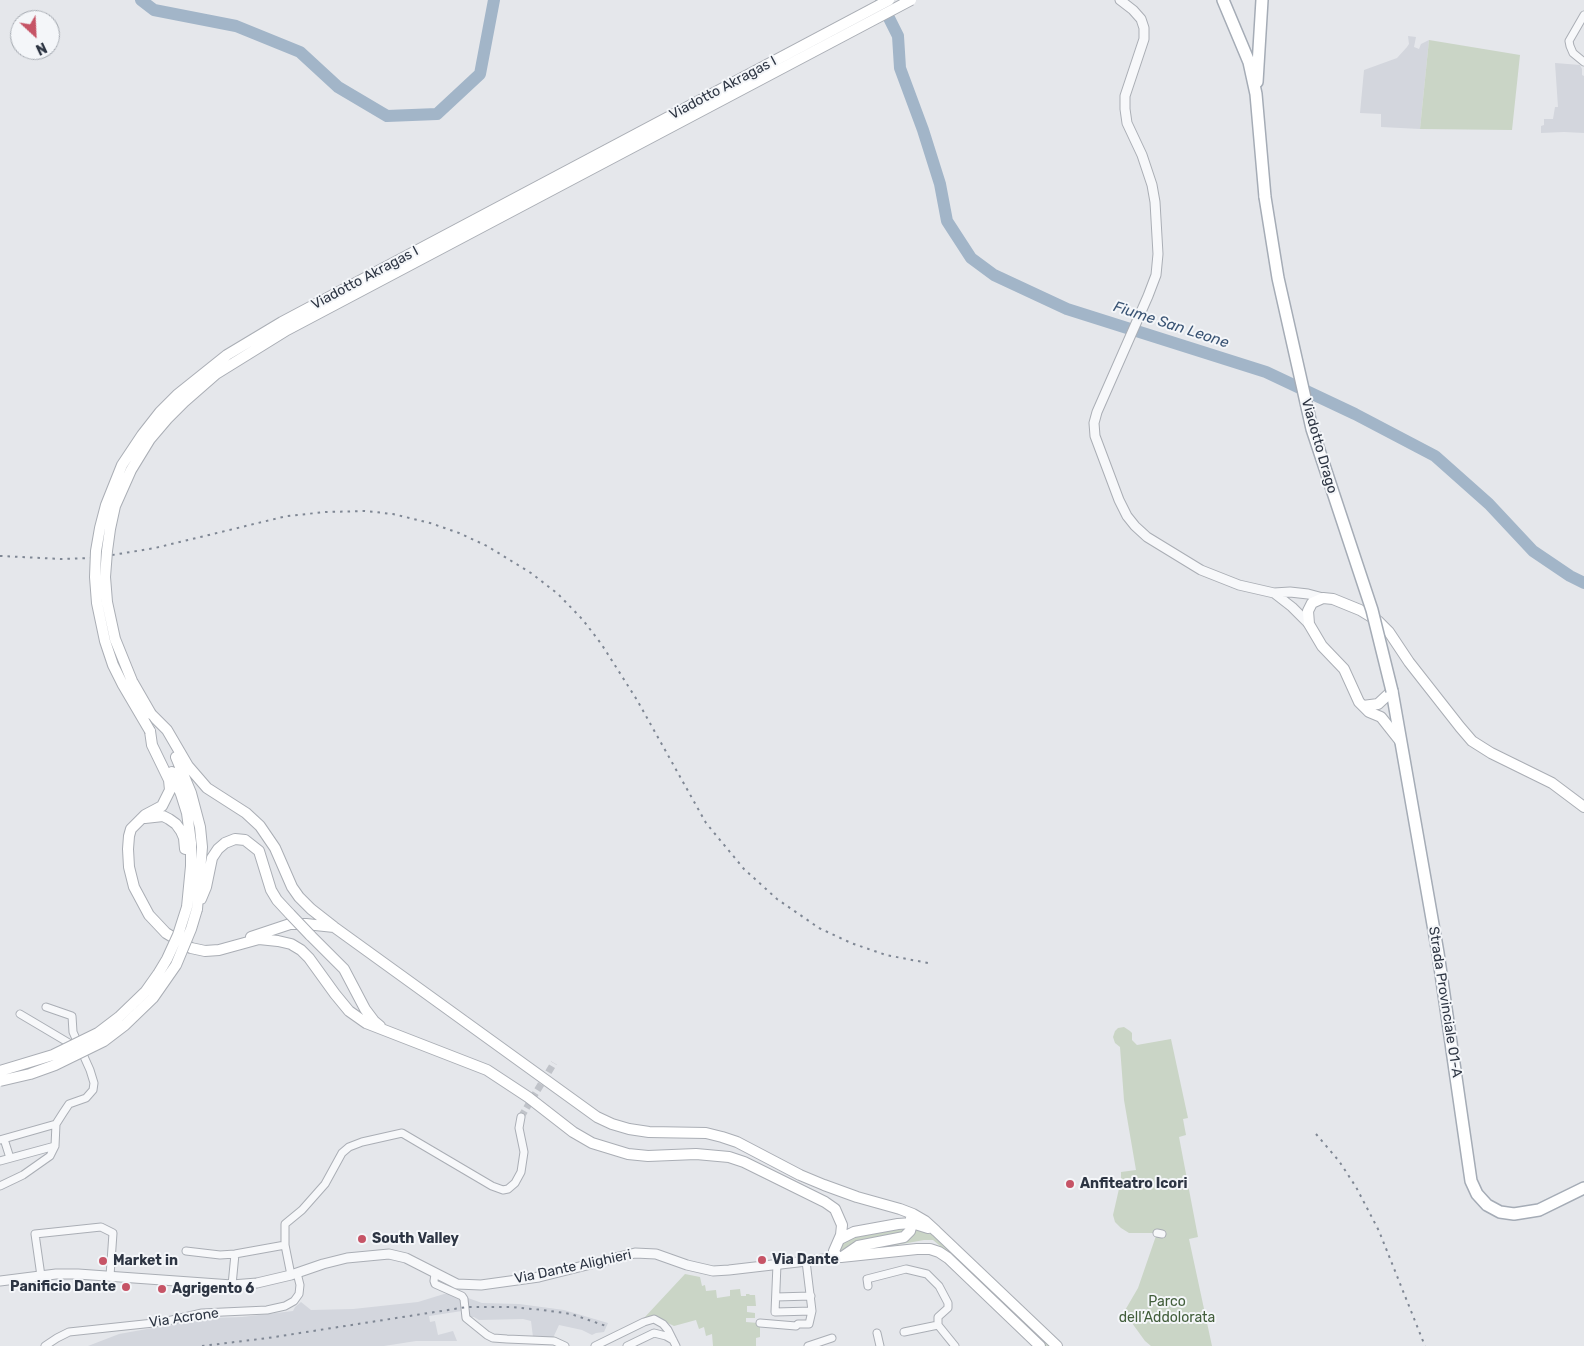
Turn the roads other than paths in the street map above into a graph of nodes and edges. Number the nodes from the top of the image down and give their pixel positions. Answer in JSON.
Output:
{"nodes":[{"id":1,"x":889,"y":0,"type":"edge"},
{"id":2,"x":911,"y":0,"type":"edge"},
{"id":3,"x":1120,"y":0,"type":"edge"},
{"id":4,"x":1223,"y":0,"type":"edge"},
{"id":5,"x":1262,"y":0,"type":"edge"},
{"id":6,"x":1584,"y":15,"type":"edge"},
{"id":7,"x":1584,"y":62,"type":"edge"},
{"id":8,"x":1256,"y":94,"type":"junction"},
{"id":9,"x":1274,"y":593,"type":"junction"},
{"id":10,"x":1322,"y":598,"type":"junction"},
{"id":11,"x":1309,"y":624,"type":"junction"},
{"id":12,"x":1392,"y":690,"type":"junction"},
{"id":13,"x":1378,"y":704,"type":"junction"},
{"id":14,"x":1363,"y":706,"type":"junction"},
{"id":15,"x":1395,"y":708,"type":"junction"},
{"id":16,"x":151,"y":714,"type":"junction"},
{"id":17,"x":1381,"y":717,"type":"junction"},
{"id":18,"x":150,"y":730,"type":"junction"},
{"id":19,"x":1401,"y":742,"type":"junction"},
{"id":20,"x":1584,"y":807,"type":"edge"},
{"id":21,"x":137,"y":821,"type":"junction"},
{"id":22,"x":192,"y":908,"type":"junction"},
{"id":23,"x":334,"y":927,"type":"junction"},
{"id":24,"x":230,"y":947,"type":"junction"},
{"id":25,"x":46,"y":1007,"type":"dead end"},
{"id":26,"x":20,"y":1014,"type":"dead end"},
{"id":27,"x":391,"y":1034,"type":"junction"},
{"id":28,"x":81,"y":1050,"type":"junction"},
{"id":29,"x":0,"y":1071,"type":"edge"},
{"id":30,"x":0,"y":1081,"type":"edge"},
{"id":31,"x":521,"y":1117,"type":"tunnel mouth"},
{"id":32,"x":56,"y":1124,"type":"junction"},
{"id":33,"x":2,"y":1139,"type":"edge"},
{"id":34,"x":55,"y":1146,"type":"junction"},
{"id":35,"x":10,"y":1158,"type":"junction"},
{"id":36,"x":0,"y":1161,"type":"edge"},
{"id":37,"x":0,"y":1186,"type":"edge"},
{"id":38,"x":1584,"y":1188,"type":"edge"},
{"id":39,"x":909,"y":1213,"type":"junction"},
{"id":40,"x":912,"y":1224,"type":"junction"},
{"id":41,"x":936,"y":1231,"type":"junction"},
{"id":42,"x":837,"y":1243,"type":"junction"},
{"id":43,"x":285,"y":1245,"type":"junction"},
{"id":44,"x":186,"y":1251,"type":"dead end"},
{"id":45,"x":235,"y":1254,"type":"junction"},
{"id":46,"x":842,"y":1257,"type":"junction"},
{"id":47,"x":825,"y":1259,"type":"junction"},
{"id":48,"x":806,"y":1261,"type":"junction"},
{"id":49,"x":777,"y":1264,"type":"junction"},
{"id":50,"x":294,"y":1274,"type":"junction"},
{"id":51,"x":435,"y":1274,"type":"junction"},
{"id":52,"x":41,"y":1276,"type":"junction"},
{"id":53,"x":110,"y":1276,"type":"junction"},
{"id":54,"x":0,"y":1281,"type":"edge"},
{"id":55,"x":232,"y":1285,"type":"junction"},
{"id":56,"x":868,"y":1286,"type":"dead end"},
{"id":57,"x":811,"y":1296,"type":"junction"},
{"id":58,"x":776,"y":1297,"type":"junction"},
{"id":59,"x":812,"y":1311,"type":"junction"},
{"id":60,"x":760,"y":1323,"type":"dead end"},
{"id":61,"x":938,"y":1325,"type":"junction"},
{"id":62,"x":904,"y":1332,"type":"dead end"},
{"id":63,"x":877,"y":1333,"type":"dead end"},
{"id":64,"x":832,"y":1338,"type":"dead end"},
{"id":65,"x":675,"y":1343,"type":"edge"},
{"id":66,"x":45,"y":1346,"type":"edge"},
{"id":67,"x":565,"y":1346,"type":"edge"},
{"id":68,"x":595,"y":1346,"type":"edge"},
{"id":69,"x":626,"y":1346,"type":"edge"},
{"id":70,"x":808,"y":1346,"type":"edge"},
{"id":71,"x":880,"y":1346,"type":"edge"},
{"id":72,"x":955,"y":1346,"type":"edge"},
{"id":73,"x":1040,"y":1346,"type":"edge"},
{"id":74,"x":1057,"y":1346,"type":"edge"}],
"edges":[{"from":1,"to":18,"type":"main road","name":"Viadotto Akragas I","bridge":true},
{"from":2,"to":16,"type":"main road","name":"Viadotto Akragas I","bridge":true},
{"from":3,"to":9,"type":"street"},
{"from":4,"to":8,"type":"main road"},
{"from":5,"to":8,"type":"main road"},
{"from":6,"to":7,"type":"street"},
{"from":8,"to":12,"type":"main road","name":"Viadotto Drago","bridge":true},
{"from":9,"to":10,"type":"street"},
{"from":9,"to":11,"type":"street"},
{"from":10,"to":11,"type":"main road"},
{"from":10,"to":20,"type":"main road"},
{"from":11,"to":14,"type":"main road"},
{"from":12,"to":13,"type":"main road"},
{"from":12,"to":15,"type":"main road","name":"Strada Provinciale 01-A"},
{"from":13,"to":14,"type":"main road"},
{"from":13,"to":15,"type":"main road"},
{"from":14,"to":17,"type":"main road"},
{"from":15,"to":17,"type":"main road"},
{"from":15,"to":19,"type":"main road","name":"Strada Provinciale 01-A"},
{"from":16,"to":22,"type":"main road"},
{"from":16,"to":23,"type":"main road"},
{"from":17,"to":19,"type":"main road"},
{"from":18,"to":21,"type":"main road"},
{"from":18,"to":22,"type":"main road"},
{"from":19,"to":38,"type":"main road","name":"Strada Provinciale 01-A"},
{"from":21,"to":22,"type":"main road"},
{"from":21,"to":24,"type":"main road"},
{"from":22,"to":27,"type":"main road","bridge":true},
{"from":22,"to":29,"type":"main road","bridge":true},
{"from":22,"to":30,"type":"main road","bridge":true},
{"from":23,"to":24,"type":"main road"},
{"from":23,"to":39,"type":"main road"},
{"from":24,"to":27,"type":"main road"},
{"from":25,"to":28,"type":"street"},
{"from":26,"to":28,"type":"street"},
{"from":27,"to":42,"type":"main road"},
{"from":28,"to":32,"type":"street"},
{"from":31,"to":43,"type":"street"},
{"from":32,"to":33,"type":"street"},
{"from":32,"to":34,"type":"street"},
{"from":33,"to":35,"type":"street"},
{"from":34,"to":35,"type":"street"},
{"from":34,"to":37,"type":"street"},
{"from":35,"to":36,"type":"street"},
{"from":39,"to":40,"type":"main road"},
{"from":39,"to":41,"type":"main road"},
{"from":40,"to":41,"type":"main road"},
{"from":40,"to":42,"type":"main road"},
{"from":40,"to":46,"type":"main road"},
{"from":41,"to":74,"type":"main road"},
{"from":42,"to":46,"type":"main road"},
{"from":42,"to":47,"type":"street"},
{"from":43,"to":45,"type":"street"},
{"from":43,"to":50,"type":"street"},
{"from":44,"to":45,"type":"street"},
{"from":45,"to":55,"type":"street"},
{"from":46,"to":47,"type":"street","name":"Via Dante Alighieri"},
{"from":46,"to":73,"type":"main road"},
{"from":47,"to":48,"type":"street","name":"Via Dante Alighieri"},
{"from":48,"to":49,"type":"street","name":"Via Dante Alighieri"},
{"from":48,"to":57,"type":"street"},
{"from":49,"to":51,"type":"street","name":"Via Dante Alighieri"},
{"from":49,"to":58,"type":"street"},
{"from":50,"to":51,"type":"street","name":"Via Dante Alighieri"},
{"from":50,"to":55,"type":"street","name":"Via Dante Alighieri"},
{"from":50,"to":66,"type":"street","name":"Via Acrone"},
{"from":51,"to":67,"type":"street"},
{"from":52,"to":53,"type":"street","name":"Via Dante Alighieri"},
{"from":52,"to":53,"type":"street"},
{"from":52,"to":54,"type":"street","name":"Via Dante Alighieri"},
{"from":53,"to":55,"type":"street","name":"Via Dante Alighieri"},
{"from":56,"to":61,"type":"street"},
{"from":57,"to":58,"type":"street"},
{"from":57,"to":59,"type":"street"},
{"from":58,"to":59,"type":"street"},
{"from":59,"to":60,"type":"street"},
{"from":61,"to":62,"type":"street"},
{"from":61,"to":72,"type":"street"},
{"from":63,"to":71,"type":"street"},
{"from":64,"to":70,"type":"street"},
{"from":65,"to":68,"type":"street"},
{"from":65,"to":69,"type":"street"}]}
